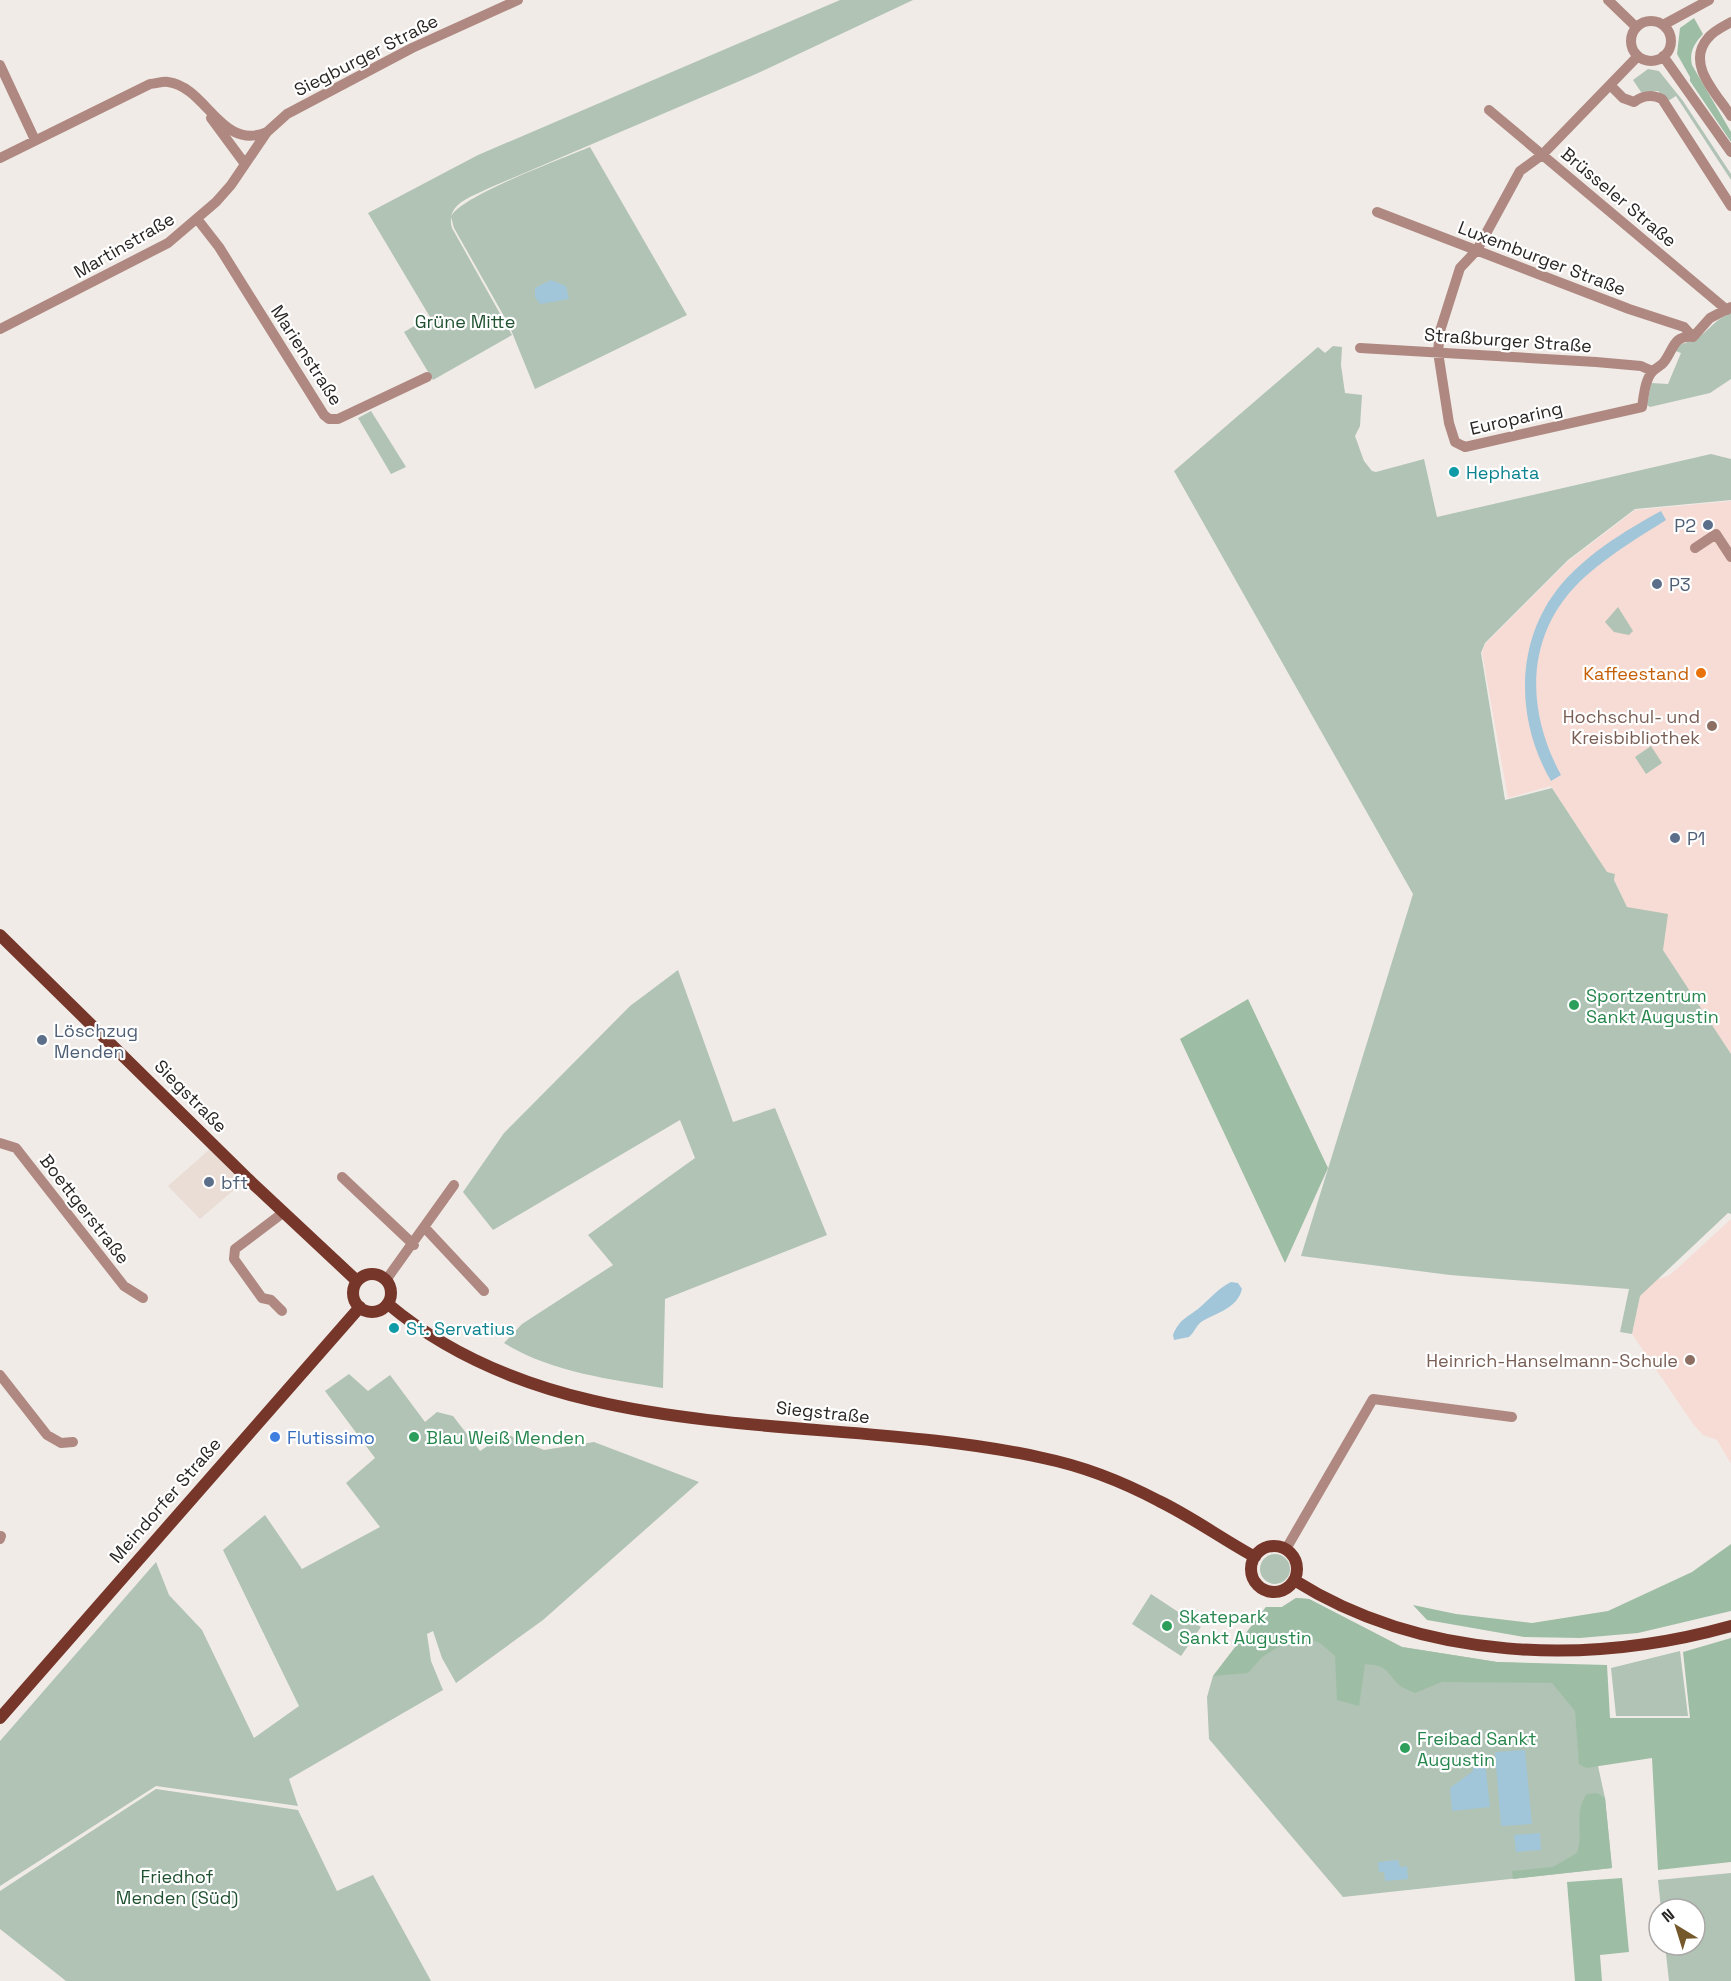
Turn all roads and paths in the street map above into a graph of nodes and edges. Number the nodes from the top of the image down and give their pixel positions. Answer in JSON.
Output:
{"nodes":[{"id":1,"x":516,"y":0,"type":"edge"},
{"id":2,"x":1608,"y":0,"type":"edge"},
{"id":3,"x":1708,"y":0,"type":"edge"},
{"id":4,"x":1731,"y":22,"type":"edge"},
{"id":5,"x":1663,"y":25,"type":"junction"},
{"id":6,"x":1636,"y":27,"type":"junction"},
{"id":7,"x":1638,"y":56,"type":"junction"},
{"id":8,"x":1663,"y":56,"type":"junction"},
{"id":9,"x":0,"y":65,"type":"edge"},
{"id":10,"x":1610,"y":85,"type":"junction"},
{"id":11,"x":203,"y":105,"type":"junction"},
{"id":12,"x":1489,"y":110,"type":"dead end"},
{"id":13,"x":1731,"y":116,"type":"edge"},
{"id":14,"x":267,"y":132,"type":"junction"},
{"id":15,"x":35,"y":140,"type":"junction"},
{"id":16,"x":1731,"y":152,"type":"edge"},
{"id":17,"x":1542,"y":155,"type":"junction"},
{"id":18,"x":0,"y":158,"type":"edge"},
{"id":19,"x":245,"y":164,"type":"junction"},
{"id":20,"x":1731,"y":207,"type":"edge"},
{"id":21,"x":1377,"y":212,"type":"dead end"},
{"id":22,"x":198,"y":220,"type":"junction"},
{"id":23,"x":1477,"y":250,"type":"junction"},
{"id":24,"x":1729,"y":308,"type":"edge"},
{"id":25,"x":0,"y":329,"type":"edge"},
{"id":26,"x":1693,"y":337,"type":"junction"},
{"id":27,"x":1360,"y":348,"type":"dead end"},
{"id":28,"x":1438,"y":352,"type":"junction"},
{"id":29,"x":1652,"y":371,"type":"junction"},
{"id":30,"x":428,"y":377,"type":"dead end"},
{"id":31,"x":1695,"y":548,"type":"dead end"},
{"id":32,"x":1731,"y":556,"type":"edge"},
{"id":33,"x":0,"y":935,"type":"edge"},
{"id":34,"x":1,"y":1142,"type":"edge"},
{"id":35,"x":342,"y":1177,"type":"dead end"},
{"id":36,"x":454,"y":1185,"type":"dead end"},
{"id":37,"x":284,"y":1212,"type":"junction"},
{"id":38,"x":425,"y":1228,"type":"junction"},
{"id":39,"x":414,"y":1245,"type":"junction"},
{"id":40,"x":386,"y":1280,"type":"junction"},
{"id":41,"x":357,"y":1281,"type":"junction"},
{"id":42,"x":484,"y":1291,"type":"dead end"},
{"id":43,"x":143,"y":1298,"type":"dead end"},
{"id":44,"x":388,"y":1304,"type":"junction"},
{"id":45,"x":360,"y":1307,"type":"junction"},
{"id":46,"x":282,"y":1311,"type":"dead end"},
{"id":47,"x":0,"y":1375,"type":"edge"},
{"id":48,"x":1512,"y":1418,"type":"dead end"},
{"id":49,"x":73,"y":1442,"type":"dead end"},
{"id":50,"x":1286,"y":1549,"type":"junction"},
{"id":51,"x":1255,"y":1557,"type":"junction"},
{"id":52,"x":1294,"y":1580,"type":"junction"},
{"id":53,"x":1731,"y":1626,"type":"edge"},
{"id":54,"x":0,"y":1718,"type":"edge"}],
"edges":[{"from":1,"to":14,"type":"street","name":"Siegburger Straße"},
{"from":2,"to":6,"type":"street"},
{"from":3,"to":5,"type":"street"},
{"from":4,"to":13,"type":"street"},
{"from":5,"to":6,"type":"street"},
{"from":5,"to":8,"type":"street"},
{"from":6,"to":7,"type":"street"},
{"from":7,"to":8,"type":"street"},
{"from":7,"to":10,"type":"street","name":"Europaring"},
{"from":8,"to":16,"type":"street"},
{"from":9,"to":15,"type":"street"},
{"from":10,"to":17,"type":"street","name":"Europaring"},
{"from":10,"to":20,"type":"street"},
{"from":11,"to":14,"type":"street"},
{"from":11,"to":15,"type":"street"},
{"from":11,"to":19,"type":"street"},
{"from":12,"to":17,"type":"street","name":"Brüsseler Straße"},
{"from":14,"to":19,"type":"street","name":"Siegburger Straße"},
{"from":15,"to":18,"type":"street"},
{"from":17,"to":23,"type":"street","name":"Europaring"},
{"from":17,"to":24,"type":"street","name":"Brüsseler Straße"},
{"from":19,"to":22,"type":"street","name":"Martinstraße"},
{"from":21,"to":23,"type":"street","name":"Luxemburger Straße"},
{"from":22,"to":25,"type":"street","name":"Martinstraße"},
{"from":22,"to":30,"type":"street","name":"Marienstraße"},
{"from":23,"to":26,"type":"street","name":"Luxemburger Straße"},
{"from":23,"to":28,"type":"street","name":"Europaring"},
{"from":24,"to":26,"type":"street","name":"Europaring"},
{"from":26,"to":29,"type":"street","name":"Europaring"},
{"from":27,"to":28,"type":"street","name":"Straßburger Straße"},
{"from":28,"to":29,"type":"street","name":"Straßburger Straße"},
{"from":28,"to":29,"type":"street","name":"Europaring"},
{"from":31,"to":32,"type":"street"},
{"from":33,"to":37,"type":"main road","name":"Siegstraße"},
{"from":34,"to":43,"type":"street","name":"Boettgerstraße"},
{"from":35,"to":39,"type":"street"},
{"from":36,"to":38,"type":"street"},
{"from":37,"to":41,"type":"main road","name":"Siegstraße"},
{"from":37,"to":46,"type":"street"},
{"from":38,"to":39,"type":"street"},
{"from":38,"to":42,"type":"street"},
{"from":39,"to":40,"type":"street"},
{"from":40,"to":41,"type":"main road"},
{"from":40,"to":44,"type":"main road"},
{"from":41,"to":45,"type":"main road"},
{"from":44,"to":45,"type":"main road"},
{"from":44,"to":51,"type":"main road","name":"Siegstraße"},
{"from":45,"to":54,"type":"main road","name":"Meindorfer Straße"},
{"from":47,"to":49,"type":"street"},
{"from":48,"to":50,"type":"street"},
{"from":50,"to":51,"type":"main road"},
{"from":50,"to":52,"type":"main road"},
{"from":51,"to":52,"type":"main road"},
{"from":52,"to":53,"type":"main road"}]}
